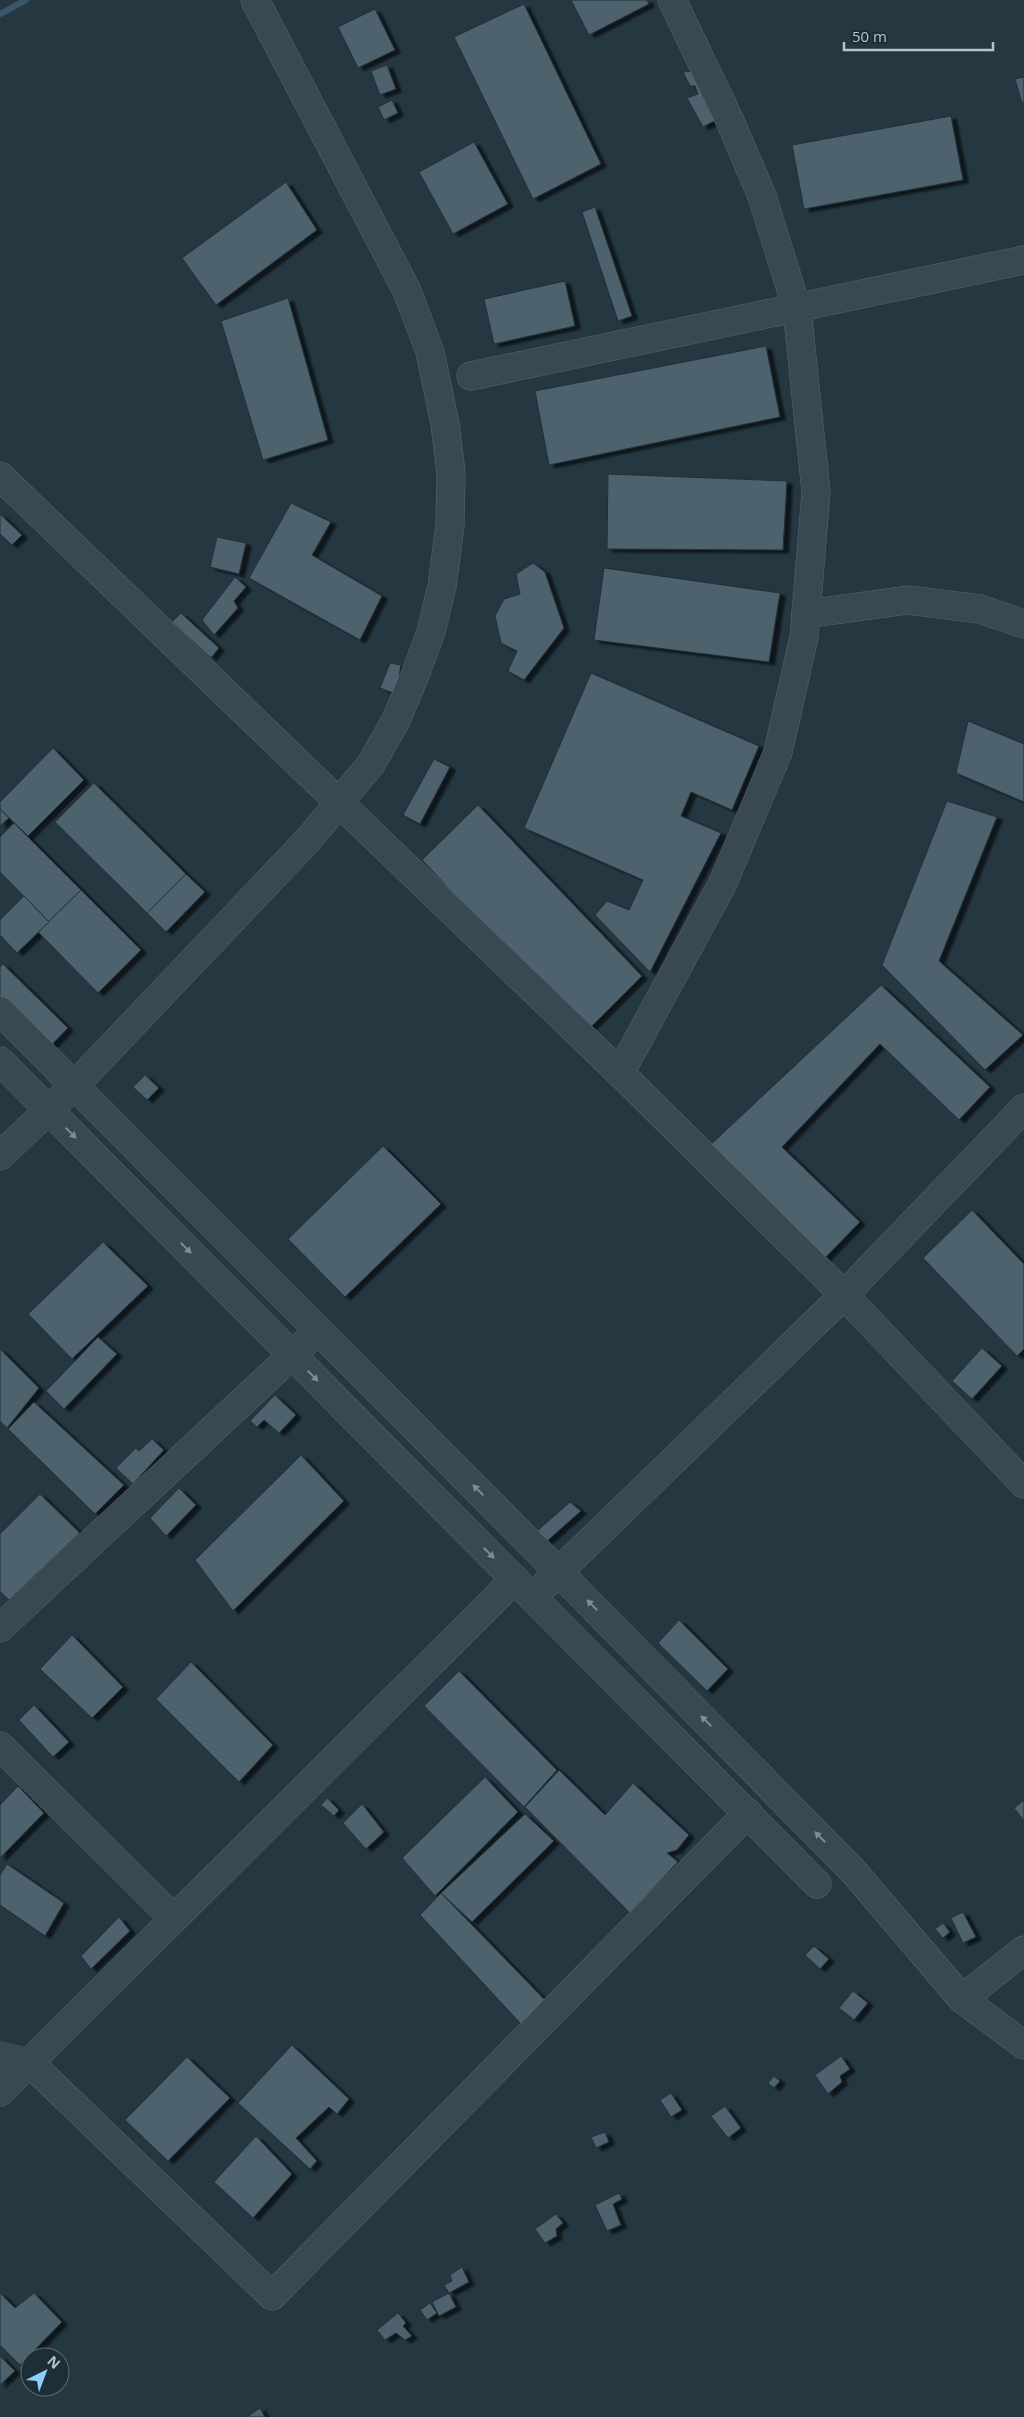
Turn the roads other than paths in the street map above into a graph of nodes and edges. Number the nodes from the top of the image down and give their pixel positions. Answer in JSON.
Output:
{"nodes":[{"id":1,"x":255,"y":0,"type":"edge"},
{"id":2,"x":672,"y":0,"type":"edge"},
{"id":3,"x":1024,"y":260,"type":"edge"},
{"id":4,"x":797,"y":309,"type":"junction"},
{"id":5,"x":471,"y":376,"type":"dead end"},
{"id":6,"x":0,"y":476,"type":"edge"},
{"id":7,"x":806,"y":614,"type":"junction"},
{"id":8,"x":1024,"y":624,"type":"edge"},
{"id":9,"x":340,"y":803,"type":"junction"},
{"id":10,"x":0,"y":1010,"type":"edge"},
{"id":11,"x":0,"y":1061,"type":"edge"},
{"id":12,"x":620,"y":1073,"type":"junction"},
{"id":13,"x":75,"y":1086,"type":"junction"},
{"id":14,"x":1024,"y":1108,"type":"edge"},
{"id":15,"x":49,"y":1110,"type":"junction"},
{"id":16,"x":0,"y":1156,"type":"edge"},
{"id":17,"x":844,"y":1295,"type":"junction"},
{"id":18,"x":319,"y":1330,"type":"junction"},
{"id":19,"x":292,"y":1355,"type":"junction"},
{"id":20,"x":1024,"y":1484,"type":"edge"},
{"id":21,"x":559,"y":1572,"type":"junction"},
{"id":22,"x":524,"y":1588,"type":"junction"},
{"id":23,"x":0,"y":1628,"type":"edge"},
{"id":24,"x":0,"y":1746,"type":"edge"},
{"id":25,"x":748,"y":1813,"type":"junction"},
{"id":26,"x":817,"y":1884,"type":"dead end"},
{"id":27,"x":173,"y":1918,"type":"junction"},
{"id":28,"x":1024,"y":1950,"type":"edge"},
{"id":29,"x":962,"y":1999,"type":"junction"},
{"id":30,"x":1024,"y":2046,"type":"edge"},
{"id":31,"x":0,"y":2056,"type":"edge"},
{"id":32,"x":30,"y":2062,"type":"junction"},
{"id":33,"x":0,"y":2092,"type":"edge"}],
"edges":[{"from":1,"to":9,"type":"street"},
{"from":2,"to":4,"type":"street"},
{"from":3,"to":4,"type":"street"},
{"from":4,"to":5,"type":"street"},
{"from":4,"to":7,"type":"street"},
{"from":6,"to":9,"type":"street"},
{"from":7,"to":8,"type":"street"},
{"from":7,"to":12,"type":"street"},
{"from":9,"to":12,"type":"street"},
{"from":9,"to":13,"type":"street"},
{"from":10,"to":13,"type":"street"},
{"from":11,"to":15,"type":"street"},
{"from":12,"to":17,"type":"street"},
{"from":13,"to":15,"type":"street"},
{"from":13,"to":18,"type":"street"},
{"from":14,"to":17,"type":"street"},
{"from":15,"to":16,"type":"street"},
{"from":15,"to":19,"type":"street","one_way":true},
{"from":17,"to":20,"type":"street"},
{"from":17,"to":21,"type":"street"},
{"from":18,"to":19,"type":"street"},
{"from":21,"to":18,"type":"street","one_way":true},
{"from":19,"to":22,"type":"street","one_way":true},
{"from":19,"to":23,"type":"street"},
{"from":21,"to":22,"type":"street"},
{"from":29,"to":21,"type":"street","one_way":true},
{"from":22,"to":25,"type":"street"},
{"from":22,"to":27,"type":"street"},
{"from":24,"to":27,"type":"street"},
{"from":25,"to":26,"type":"street"},
{"from":25,"to":32,"type":"street"},
{"from":27,"to":32,"type":"street"},
{"from":28,"to":29,"type":"street"},
{"from":29,"to":30,"type":"street"},
{"from":31,"to":32,"type":"street"},
{"from":32,"to":33,"type":"street"}]}
